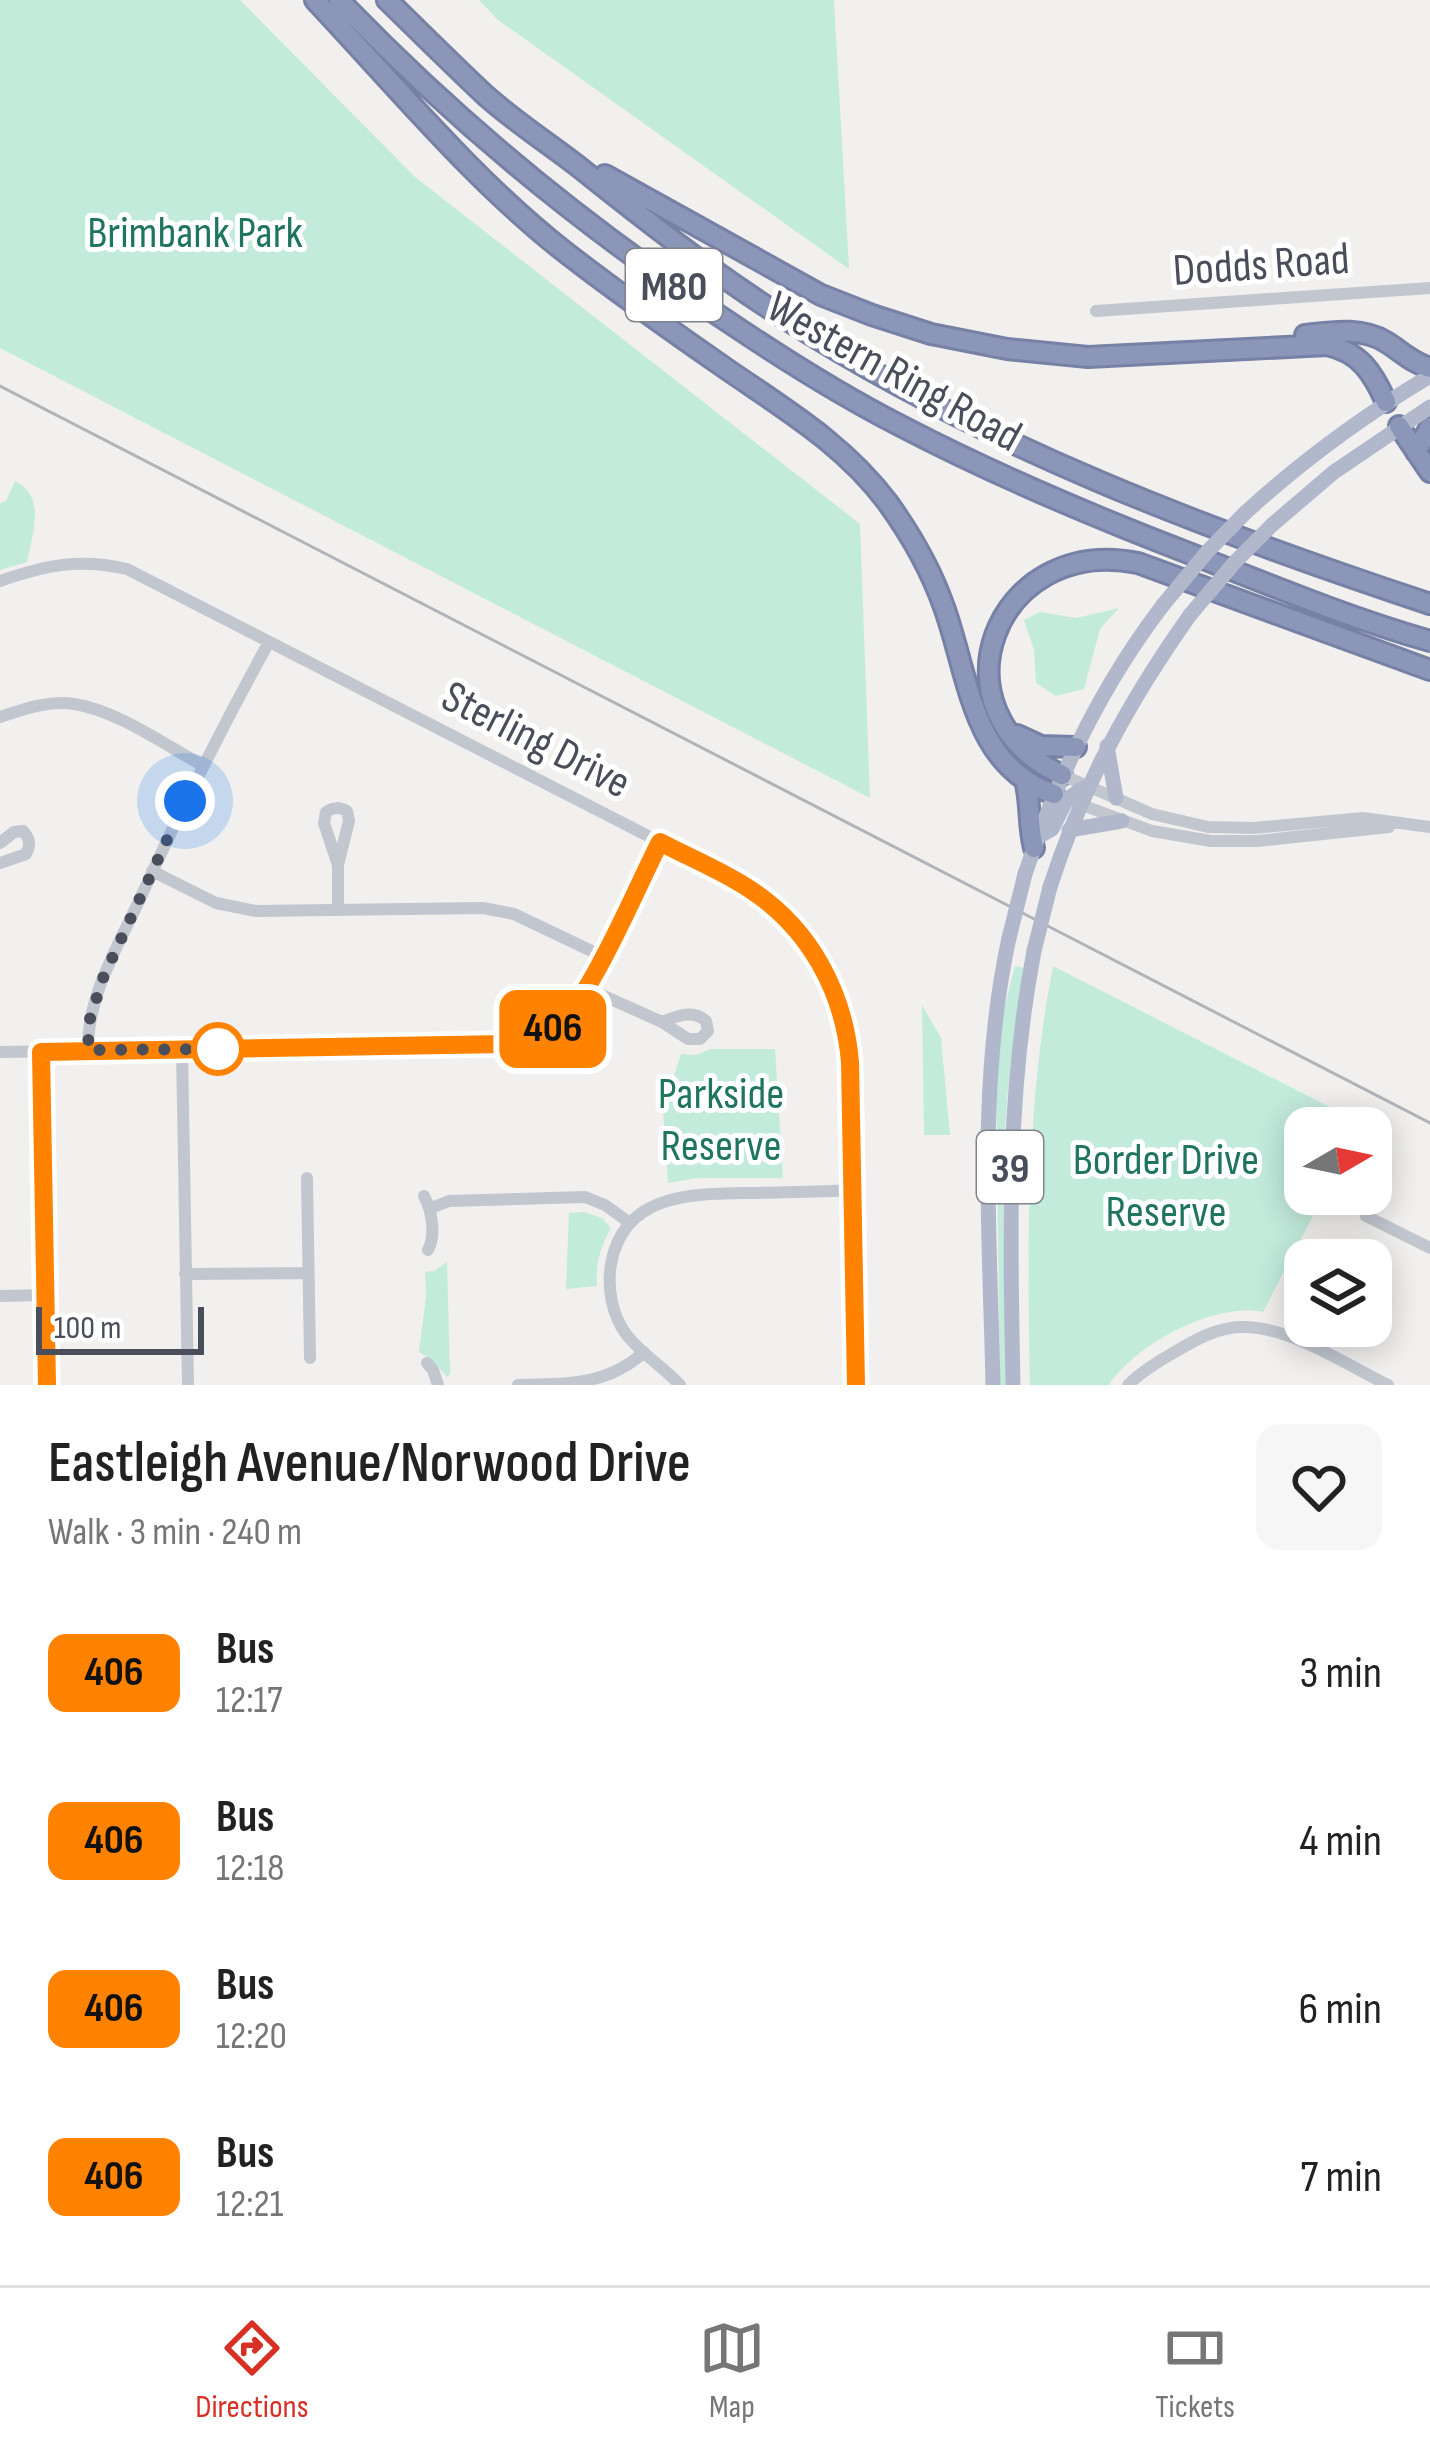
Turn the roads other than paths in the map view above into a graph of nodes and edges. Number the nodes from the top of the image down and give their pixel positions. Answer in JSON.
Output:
{"nodes":[{"id":1,"x":315,"y":0,"type":"edge"},
{"id":2,"x":339,"y":0,"type":"edge"},
{"id":3,"x":387,"y":0,"type":"edge"},
{"id":4,"x":534,"y":133,"type":"junction"},
{"id":5,"x":1430,"y":288,"type":"edge"},
{"id":6,"x":1096,"y":310,"type":"dead end"},
{"id":7,"x":1188,"y":354,"type":"junction"},
{"id":8,"x":1430,"y":372,"type":"edge"},
{"id":9,"x":1386,"y":402,"type":"junction"},
{"id":10,"x":1430,"y":406,"type":"edge"},
{"id":11,"x":1399,"y":426,"type":"junction"},
{"id":12,"x":1430,"y":427,"type":"edge"},
{"id":13,"x":1416,"y":452,"type":"junction"},
{"id":14,"x":1430,"y":472,"type":"edge"},
{"id":15,"x":0,"y":581,"type":"edge"},
{"id":16,"x":1430,"y":604,"type":"edge"},
{"id":17,"x":1430,"y":641,"type":"edge"},
{"id":18,"x":269,"y":642,"type":"junction"},
{"id":19,"x":1430,"y":670,"type":"edge"},
{"id":20,"x":0,"y":717,"type":"edge"},
{"id":21,"x":1004,"y":725,"type":"junction"},
{"id":22,"x":1107,"y":746,"type":"junction"},
{"id":23,"x":1076,"y":747,"type":"junction"},
{"id":24,"x":202,"y":765,"type":"junction"},
{"id":25,"x":1024,"y":780,"type":"junction"},
{"id":26,"x":1088,"y":786,"type":"junction"},
{"id":27,"x":1066,"y":793,"type":"junction"},
{"id":28,"x":1116,"y":798,"type":"junction"},
{"id":29,"x":1122,"y":821,"type":"junction"},
{"id":30,"x":1402,"y":824,"type":"junction"},
{"id":31,"x":1430,"y":827,"type":"edge"},
{"id":32,"x":1069,"y":830,"type":"junction"},
{"id":33,"x":660,"y":842,"type":"junction"},
{"id":34,"x":1036,"y":842,"type":"junction"},
{"id":35,"x":0,"y":843,"type":"edge"},
{"id":36,"x":0,"y":863,"type":"edge"},
{"id":37,"x":338,"y":865,"type":"dead end"},
{"id":38,"x":152,"y":872,"type":"junction"},
{"id":39,"x":338,"y":909,"type":"junction"},
{"id":40,"x":602,"y":956,"type":"junction"},
{"id":41,"x":586,"y":988,"type":"junction"},
{"id":42,"x":662,"y":1022,"type":"dead end"},
{"id":43,"x":182,"y":1049,"type":"junction"},
{"id":44,"x":88,"y":1050,"type":"junction"},
{"id":45,"x":0,"y":1052,"type":"edge"},
{"id":46,"x":41,"y":1052,"type":"junction"},
{"id":47,"x":307,"y":1178,"type":"dead end"},
{"id":48,"x":853,"y":1190,"type":"junction"},
{"id":49,"x":1366,"y":1216,"type":"dead end"},
{"id":50,"x":629,"y":1223,"type":"junction"},
{"id":51,"x":1430,"y":1248,"type":"edge"},
{"id":52,"x":428,"y":1250,"type":"dead end"},
{"id":53,"x":307,"y":1273,"type":"junction"},
{"id":54,"x":185,"y":1274,"type":"junction"},
{"id":55,"x":45,"y":1295,"type":"junction"},
{"id":56,"x":0,"y":1296,"type":"edge"},
{"id":57,"x":644,"y":1352,"type":"junction"},
{"id":58,"x":310,"y":1358,"type":"dead end"},
{"id":59,"x":427,"y":1363,"type":"dead end"},
{"id":60,"x":47,"y":1385,"type":"edge"},
{"id":61,"x":188,"y":1385,"type":"edge"},
{"id":62,"x":438,"y":1385,"type":"edge"},
{"id":63,"x":518,"y":1385,"type":"edge"},
{"id":64,"x":680,"y":1385,"type":"edge"},
{"id":65,"x":856,"y":1385,"type":"edge"},
{"id":66,"x":993,"y":1385,"type":"edge"},
{"id":67,"x":1013,"y":1385,"type":"edge"},
{"id":68,"x":1128,"y":1385,"type":"edge"},
{"id":69,"x":1388,"y":1385,"type":"edge"}],
"edges":[{"from":1,"to":25,"type":"highway"},
{"from":2,"to":17,"type":"highway","name":"Western Ring Road","number":"M80"},
{"from":3,"to":4,"type":"highway","name":"Western Ring Road","number":"M80"},
{"from":4,"to":7,"type":"highway"},
{"from":4,"to":16,"type":"highway","name":"Western Ring Road","number":"M80"},
{"from":5,"to":6,"type":"street","name":"Dodds Road"},
{"from":7,"to":8,"type":"highway"},
{"from":7,"to":9,"type":"highway"},
{"from":8,"to":9,"type":"main road","number":"39"},
{"from":9,"to":11,"type":"main road"},
{"from":9,"to":23,"type":"main road","number":"39","bridge":true},
{"from":10,"to":11,"type":"main road","number":"39"},
{"from":11,"to":13,"type":"highway"},
{"from":11,"to":22,"type":"main road","number":"39","bridge":true},
{"from":12,"to":13,"type":"highway"},
{"from":13,"to":14,"type":"highway"},
{"from":15,"to":18,"type":"street","name":"Sterling Drive"},
{"from":18,"to":24,"type":"street"},
{"from":18,"to":33,"type":"street","name":"Sterling Drive"},
{"from":19,"to":21,"type":"highway"},
{"from":20,"to":24,"type":"street"},
{"from":21,"to":23,"type":"highway"},
{"from":21,"to":27,"type":"highway"},
{"from":22,"to":26,"type":"main road","number":"39"},
{"from":22,"to":28,"type":"main road"},
{"from":23,"to":27,"type":"main road","number":"39"},
{"from":24,"to":38,"type":"street"},
{"from":25,"to":27,"type":"highway"},
{"from":25,"to":34,"type":"highway"},
{"from":26,"to":27,"type":"main road","number":"39"},
{"from":26,"to":27,"type":"street"},
{"from":26,"to":28,"type":"street"},
{"from":27,"to":29,"type":"street"},
{"from":27,"to":32,"type":"main road","number":"39"},
{"from":27,"to":34,"type":"main road","number":"39"},
{"from":28,"to":30,"type":"street"},
{"from":29,"to":30,"type":"street"},
{"from":29,"to":32,"type":"main road"},
{"from":30,"to":31,"type":"street"},
{"from":32,"to":67,"type":"main road","number":"39","bridge":true},
{"from":33,"to":40,"type":"street"},
{"from":33,"to":48,"type":"street","name":"Sterling Drive"},
{"from":34,"to":66,"type":"main road","number":"39","bridge":true},
{"from":35,"to":36,"type":"street"},
{"from":37,"to":39,"type":"street"},
{"from":38,"to":39,"type":"street"},
{"from":38,"to":44,"type":"street"},
{"from":39,"to":40,"type":"street"},
{"from":40,"to":41,"type":"street"},
{"from":41,"to":42,"type":"street"},
{"from":41,"to":43,"type":"street"},
{"from":43,"to":44,"type":"street"},
{"from":43,"to":54,"type":"street"},
{"from":44,"to":46,"type":"street"},
{"from":45,"to":46,"type":"street"},
{"from":46,"to":55,"type":"street"},
{"from":47,"to":53,"type":"street"},
{"from":48,"to":50,"type":"street"},
{"from":48,"to":65,"type":"street","name":"Sterling Drive"},
{"from":49,"to":51,"type":"street"},
{"from":50,"to":52,"type":"street"},
{"from":50,"to":57,"type":"street"},
{"from":53,"to":54,"type":"street"},
{"from":53,"to":58,"type":"street"},
{"from":54,"to":61,"type":"street"},
{"from":55,"to":56,"type":"street"},
{"from":55,"to":60,"type":"street"},
{"from":57,"to":63,"type":"street"},
{"from":57,"to":64,"type":"street"},
{"from":59,"to":62,"type":"street"},
{"from":68,"to":69,"type":"street"}]}
